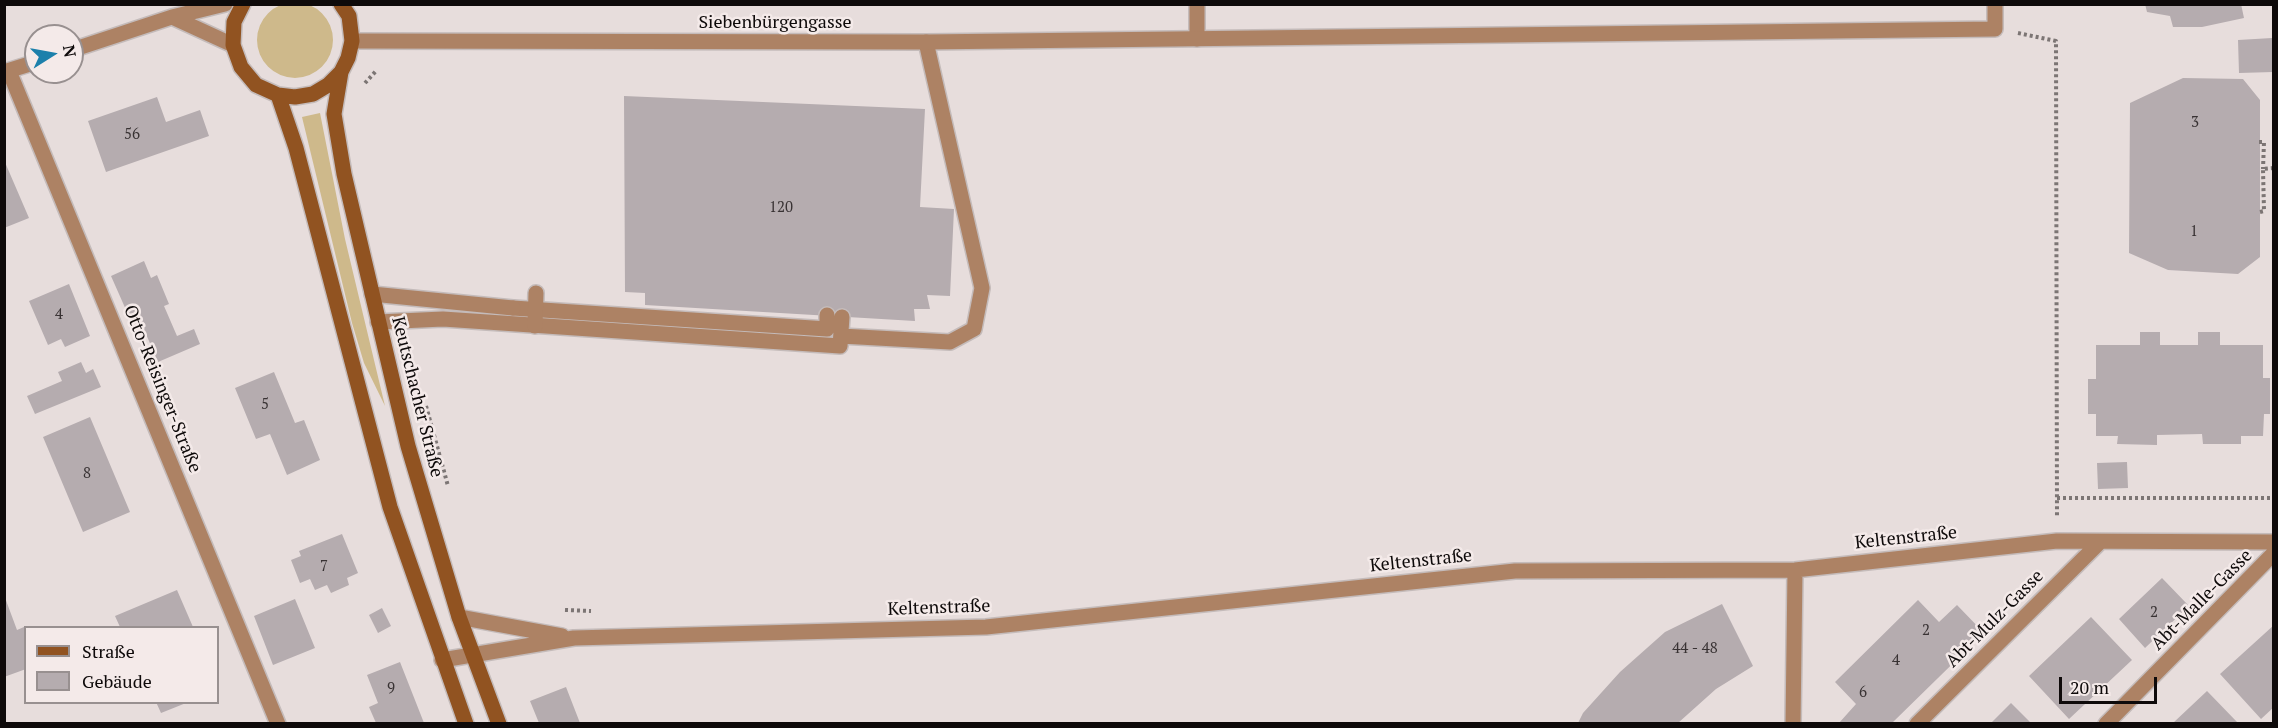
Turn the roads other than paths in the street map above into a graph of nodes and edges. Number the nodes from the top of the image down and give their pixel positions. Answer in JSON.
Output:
{"nodes":[{"id":1,"x":225,"y":4,"type":"edge"},
{"id":2,"x":243,"y":4,"type":"edge"},
{"id":3,"x":341,"y":4,"type":"edge"},
{"id":4,"x":1197,"y":4,"type":"edge"},
{"id":5,"x":1995,"y":4,"type":"edge"},
{"id":6,"x":170,"y":11,"type":"edge"},
{"id":7,"x":1197,"y":39,"type":"junction"},
{"id":8,"x":352,"y":41,"type":"junction"},
{"id":9,"x":926,"y":42,"type":"junction"},
{"id":10,"x":84,"y":45,"type":"edge"},
{"id":11,"x":232,"y":45,"type":"junction"},
{"id":12,"x":24,"y":66,"type":"edge"},
{"id":13,"x":7,"y":71,"type":"edge"},
{"id":14,"x":341,"y":72,"type":"junction"},
{"id":15,"x":278,"y":95,"type":"junction"},
{"id":16,"x":536,"y":293,"type":"dead end"},
{"id":17,"x":372,"y":294,"type":"junction"},
{"id":18,"x":536,"y":310,"type":"junction"},
{"id":19,"x":378,"y":322,"type":"junction"},
{"id":20,"x":535,"y":326,"type":"junction"},
{"id":21,"x":841,"y":336,"type":"junction"},
{"id":22,"x":2100,"y":542,"type":"junction"},
{"id":23,"x":2274,"y":542,"type":"edge"},
{"id":24,"x":2274,"y":553,"type":"edge"},
{"id":25,"x":1795,"y":570,"type":"junction"},
{"id":26,"x":459,"y":617,"type":"junction"},
{"id":27,"x":574,"y":638,"type":"junction"},
{"id":28,"x":473,"y":654,"type":"junction"},
{"id":29,"x":442,"y":660,"type":"junction"},
{"id":30,"x":278,"y":723,"type":"edge"},
{"id":31,"x":466,"y":723,"type":"edge"},
{"id":32,"x":500,"y":723,"type":"edge"},
{"id":33,"x":1793,"y":723,"type":"edge"},
{"id":34,"x":1917,"y":723,"type":"edge"},
{"id":35,"x":2106,"y":723,"type":"edge"}],
"edges":[{"from":1,"to":6,"type":"street"},
{"from":2,"to":11,"type":"main road"},
{"from":3,"to":8,"type":"main road","name":"Keutschacher Straße"},
{"from":4,"to":7,"type":"street"},
{"from":5,"to":7,"type":"street","name":"Siebenbürgengasse"},
{"from":6,"to":10,"type":"street"},
{"from":6,"to":11,"type":"street"},
{"from":7,"to":9,"type":"street","name":"Siebenbürgengasse"},
{"from":8,"to":9,"type":"street","name":"Siebenbürgengasse"},
{"from":8,"to":14,"type":"main road","name":"Keutschacher Straße"},
{"from":9,"to":21,"type":"street"},
{"from":11,"to":15,"type":"main road"},
{"from":12,"to":13,"type":"street"},
{"from":13,"to":30,"type":"street","name":"Otto-Reisinger-Straße"},
{"from":14,"to":15,"type":"main road"},
{"from":14,"to":17,"type":"main road","name":"Keutschacher Straße"},
{"from":15,"to":29,"type":"main road"},
{"from":16,"to":18,"type":"street"},
{"from":17,"to":18,"type":"street"},
{"from":17,"to":19,"type":"main road","name":"Keutschacher Straße"},
{"from":18,"to":20,"type":"street"},
{"from":18,"to":21,"type":"street"},
{"from":19,"to":20,"type":"street"},
{"from":19,"to":26,"type":"main road","name":"Keutschacher Straße"},
{"from":20,"to":21,"type":"street"},
{"from":22,"to":23,"type":"street","name":"Keltenstraße"},
{"from":22,"to":25,"type":"street","name":"Keltenstraße"},
{"from":22,"to":34,"type":"street","name":"Abt-Mulz-Gasse"},
{"from":24,"to":35,"type":"street","name":"Abt-Malle-Gasse"},
{"from":25,"to":27,"type":"street","name":"Keltenstraße"},
{"from":25,"to":33,"type":"street"},
{"from":26,"to":27,"type":"street","name":"Keltenstraße"},
{"from":26,"to":28,"type":"main road","name":"Keutschacher Straße"},
{"from":27,"to":28,"type":"street","name":"Keltenstraße"},
{"from":28,"to":29,"type":"street","name":"Keltenstraße"},
{"from":28,"to":32,"type":"main road","name":"Keutschacher Straße"},
{"from":29,"to":31,"type":"main road"}]}
